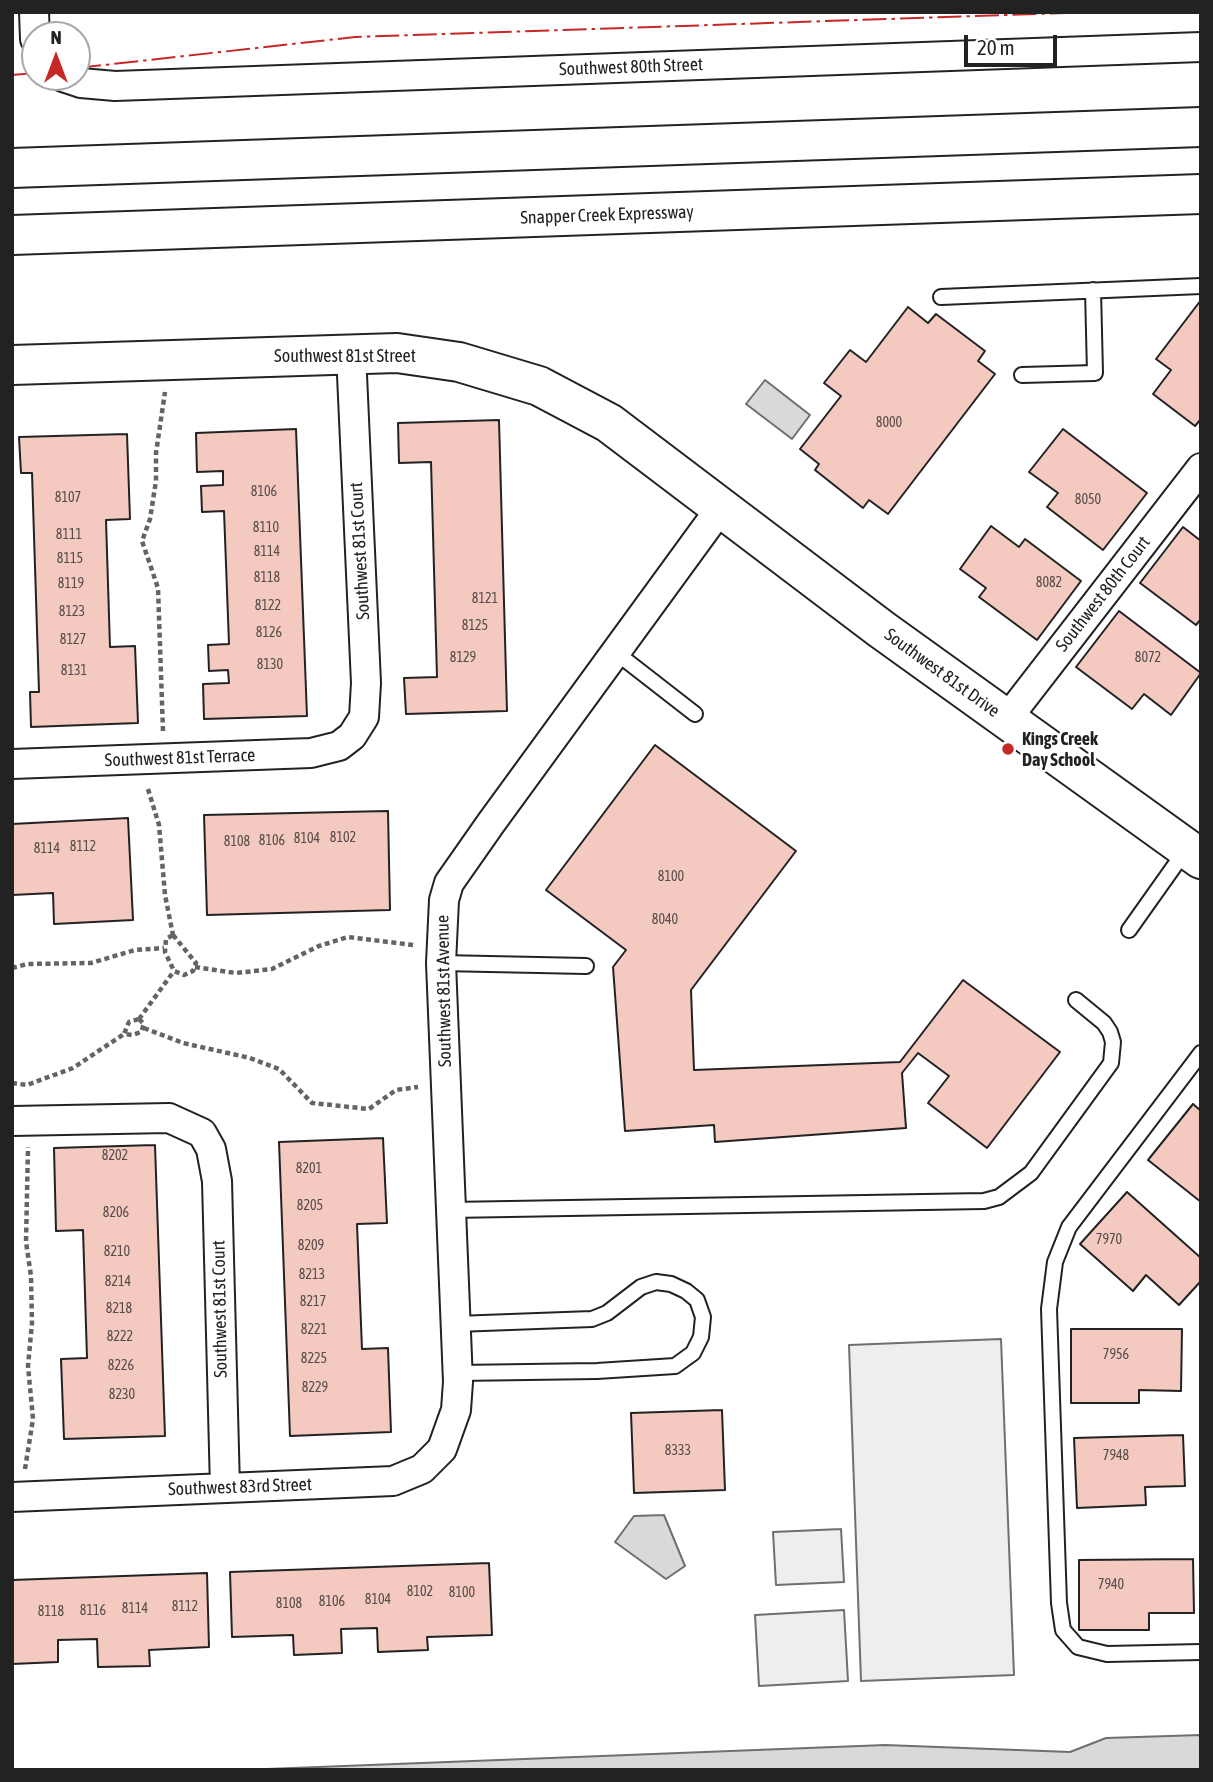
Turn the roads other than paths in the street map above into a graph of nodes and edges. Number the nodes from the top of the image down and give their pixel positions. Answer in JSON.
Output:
{"nodes":[{"id":1,"x":1201,"y":47,"type":"edge"},
{"id":2,"x":91,"y":84,"type":"edge"},
{"id":3,"x":1201,"y":127,"type":"edge"},
{"id":4,"x":12,"y":168,"type":"edge"},
{"id":5,"x":1201,"y":194,"type":"edge"},
{"id":6,"x":12,"y":235,"type":"edge"},
{"id":7,"x":1201,"y":286,"type":"edge"},
{"id":8,"x":1093,"y":290,"type":"junction"},
{"id":9,"x":941,"y":297,"type":"dead end"},
{"id":10,"x":351,"y":354,"type":"junction"},
{"id":11,"x":12,"y":365,"type":"edge"},
{"id":12,"x":1022,"y":375,"type":"dead end"},
{"id":13,"x":1201,"y":468,"type":"edge"},
{"id":14,"x":720,"y":509,"type":"junction"},
{"id":15,"x":614,"y":651,"type":"junction"},
{"id":16,"x":695,"y":714,"type":"dead end"},
{"id":17,"x":1006,"y":720,"type":"junction"},
{"id":18,"x":345,"y":742,"type":"joint"},
{"id":19,"x":12,"y":764,"type":"edge"},
{"id":20,"x":1196,"y":847,"type":"edge"},
{"id":21,"x":1129,"y":930,"type":"dead end"},
{"id":22,"x":441,"y":963,"type":"junction"},
{"id":23,"x":586,"y":967,"type":"dead end"},
{"id":24,"x":1076,"y":1000,"type":"dead end"},
{"id":25,"x":1201,"y":1053,"type":"edge"},
{"id":26,"x":20,"y":1128,"type":"edge"},
{"id":27,"x":450,"y":1210,"type":"junction"},
{"id":28,"x":456,"y":1324,"type":"junction"},
{"id":29,"x":458,"y":1373,"type":"junction"},
{"id":30,"x":448,"y":1435,"type":"joint"},
{"id":31,"x":225,"y":1488,"type":"junction"},
{"id":32,"x":18,"y":1489,"type":"edge"},
{"id":33,"x":1201,"y":1652,"type":"edge"}],
"edges":[{"from":1,"to":2,"type":"street","name":"Southwest 80th Street"},
{"from":3,"to":4,"type":"main road"},
{"from":5,"to":6,"type":"main road","name":"Snapper Creek Expressway"},
{"from":7,"to":8,"type":"lane"},
{"from":8,"to":9,"type":"lane"},
{"from":8,"to":12,"type":"lane"},
{"from":10,"to":11,"type":"main road","name":"Southwest 81st Street"},
{"from":10,"to":14,"type":"main road","name":"Southwest 81st Street"},
{"from":10,"to":18,"type":"street","name":"Southwest 81st Court"},
{"from":13,"to":17,"type":"street","name":"Southwest 80th Court"},
{"from":14,"to":15,"type":"street","name":"Southwest 81st Avenue"},
{"from":14,"to":17,"type":"main road","name":"Southwest 81st Drive"},
{"from":15,"to":16,"type":"lane"},
{"from":15,"to":22,"type":"street","name":"Southwest 81st Avenue"},
{"from":17,"to":20,"type":"main road","name":"Southwest 81st Drive"},
{"from":18,"to":19,"type":"street","name":"Southwest 81st Terrace"},
{"from":20,"to":21,"type":"lane"},
{"from":22,"to":23,"type":"lane"},
{"from":22,"to":27,"type":"street","name":"Southwest 81st Avenue"},
{"from":24,"to":27,"type":"lane"},
{"from":25,"to":33,"type":"lane"},
{"from":26,"to":31,"type":"street","name":"Southwest 81st Court"},
{"from":27,"to":28,"type":"street","name":"Southwest 81st Avenue"},
{"from":28,"to":29,"type":"street","name":"Southwest 81st Avenue"},
{"from":28,"to":29,"type":"lane"},
{"from":29,"to":30,"type":"street","name":"Southwest 81st Avenue"},
{"from":30,"to":31,"type":"street","name":"Southwest 83rd Street"},
{"from":31,"to":32,"type":"street","name":"Southwest 83rd Street"}]}
